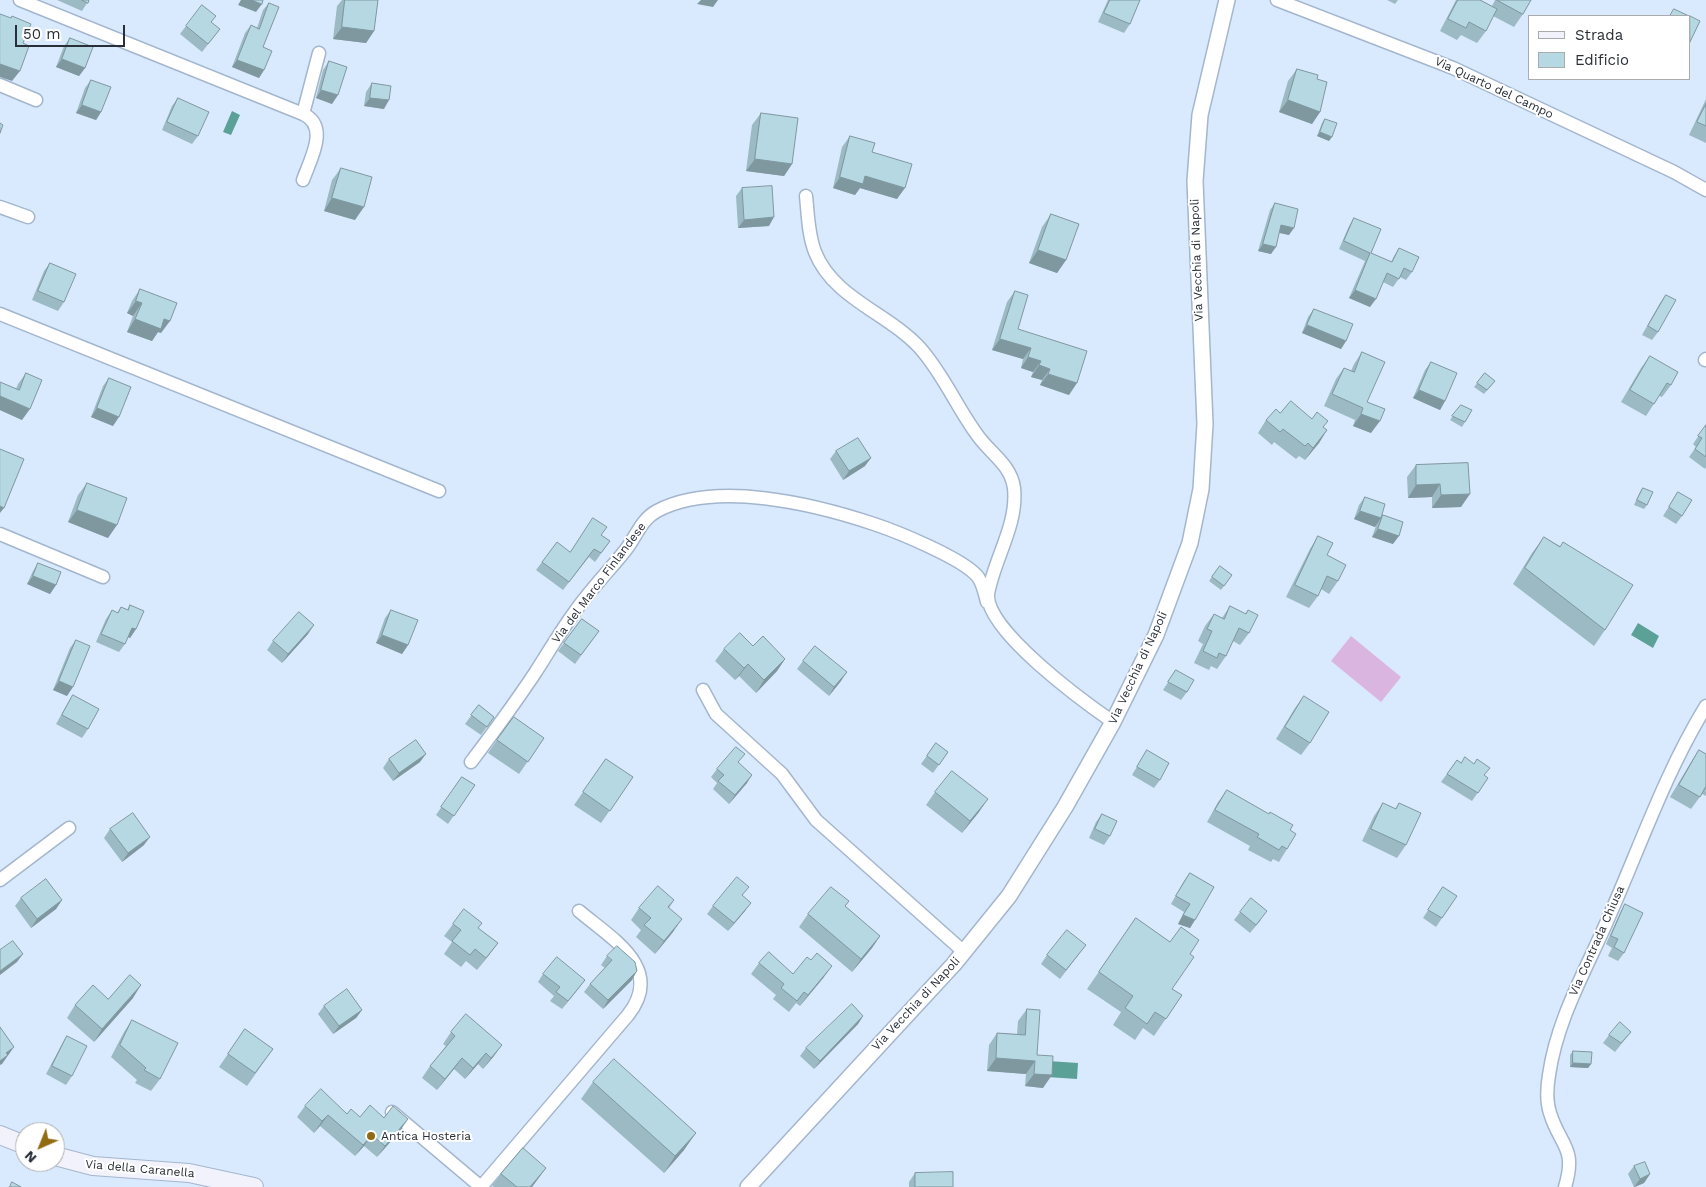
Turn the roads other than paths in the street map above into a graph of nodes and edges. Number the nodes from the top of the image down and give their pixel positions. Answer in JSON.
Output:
{"nodes":[{"id":1,"x":20,"y":0,"type":"edge"},
{"id":2,"x":1226,"y":0,"type":"edge"},
{"id":3,"x":1277,"y":0,"type":"edge"},
{"id":4,"x":319,"y":53,"type":"dead end"},
{"id":5,"x":0,"y":85,"type":"edge"},
{"id":6,"x":36,"y":100,"type":"dead end"},
{"id":7,"x":303,"y":114,"type":"junction"},
{"id":8,"x":303,"y":180,"type":"dead end"},
{"id":9,"x":1706,"y":190,"type":"edge"},
{"id":10,"x":806,"y":196,"type":"dead end"},
{"id":11,"x":0,"y":207,"type":"edge"},
{"id":12,"x":28,"y":218,"type":"dead end"},
{"id":13,"x":0,"y":314,"type":"edge"},
{"id":14,"x":439,"y":491,"type":"dead end"},
{"id":15,"x":0,"y":534,"type":"edge"},
{"id":16,"x":103,"y":577,"type":"dead end"},
{"id":17,"x":987,"y":602,"type":"junction"},
{"id":18,"x":703,"y":690,"type":"dead end"},
{"id":19,"x":1706,"y":706,"type":"edge"},
{"id":20,"x":1113,"y":722,"type":"junction"},
{"id":21,"x":472,"y":762,"type":"dead end"},
{"id":22,"x":68,"y":828,"type":"dead end"},
{"id":23,"x":0,"y":880,"type":"edge"},
{"id":24,"x":579,"y":912,"type":"dead end"},
{"id":25,"x":964,"y":952,"type":"junction"},
{"id":26,"x":390,"y":1110,"type":"edge"},
{"id":27,"x":0,"y":1135,"type":"edge"},
{"id":28,"x":15,"y":1141,"type":"edge"},
{"id":29,"x":65,"y":1158,"type":"edge"},
{"id":30,"x":254,"y":1187,"type":"edge"},
{"id":31,"x":748,"y":1187,"type":"edge"},
{"id":32,"x":1565,"y":1187,"type":"edge"}],
"edges":[{"from":1,"to":7,"type":"street"},
{"from":2,"to":20,"type":"street","name":"Via Vecchia di Napoli"},
{"from":3,"to":9,"type":"street","name":"Via Quarto del Campo"},
{"from":4,"to":7,"type":"street"},
{"from":5,"to":6,"type":"street"},
{"from":7,"to":8,"type":"street"},
{"from":10,"to":17,"type":"street"},
{"from":11,"to":12,"type":"street"},
{"from":13,"to":14,"type":"street"},
{"from":15,"to":16,"type":"street"},
{"from":17,"to":20,"type":"street","name":"Via del Marco Finlandese"},
{"from":17,"to":21,"type":"street","name":"Via del Marco Finlandese"},
{"from":18,"to":25,"type":"street"},
{"from":19,"to":32,"type":"street","name":"Via Contrada Chiusa"},
{"from":20,"to":25,"type":"street","name":"Via Vecchia di Napoli"},
{"from":22,"to":23,"type":"street"},
{"from":24,"to":26,"type":"street"},
{"from":25,"to":31,"type":"street","name":"Via Vecchia di Napoli"},
{"from":27,"to":28,"type":"main road"},
{"from":29,"to":30,"type":"main road","name":"Via della Caranella"}]}
